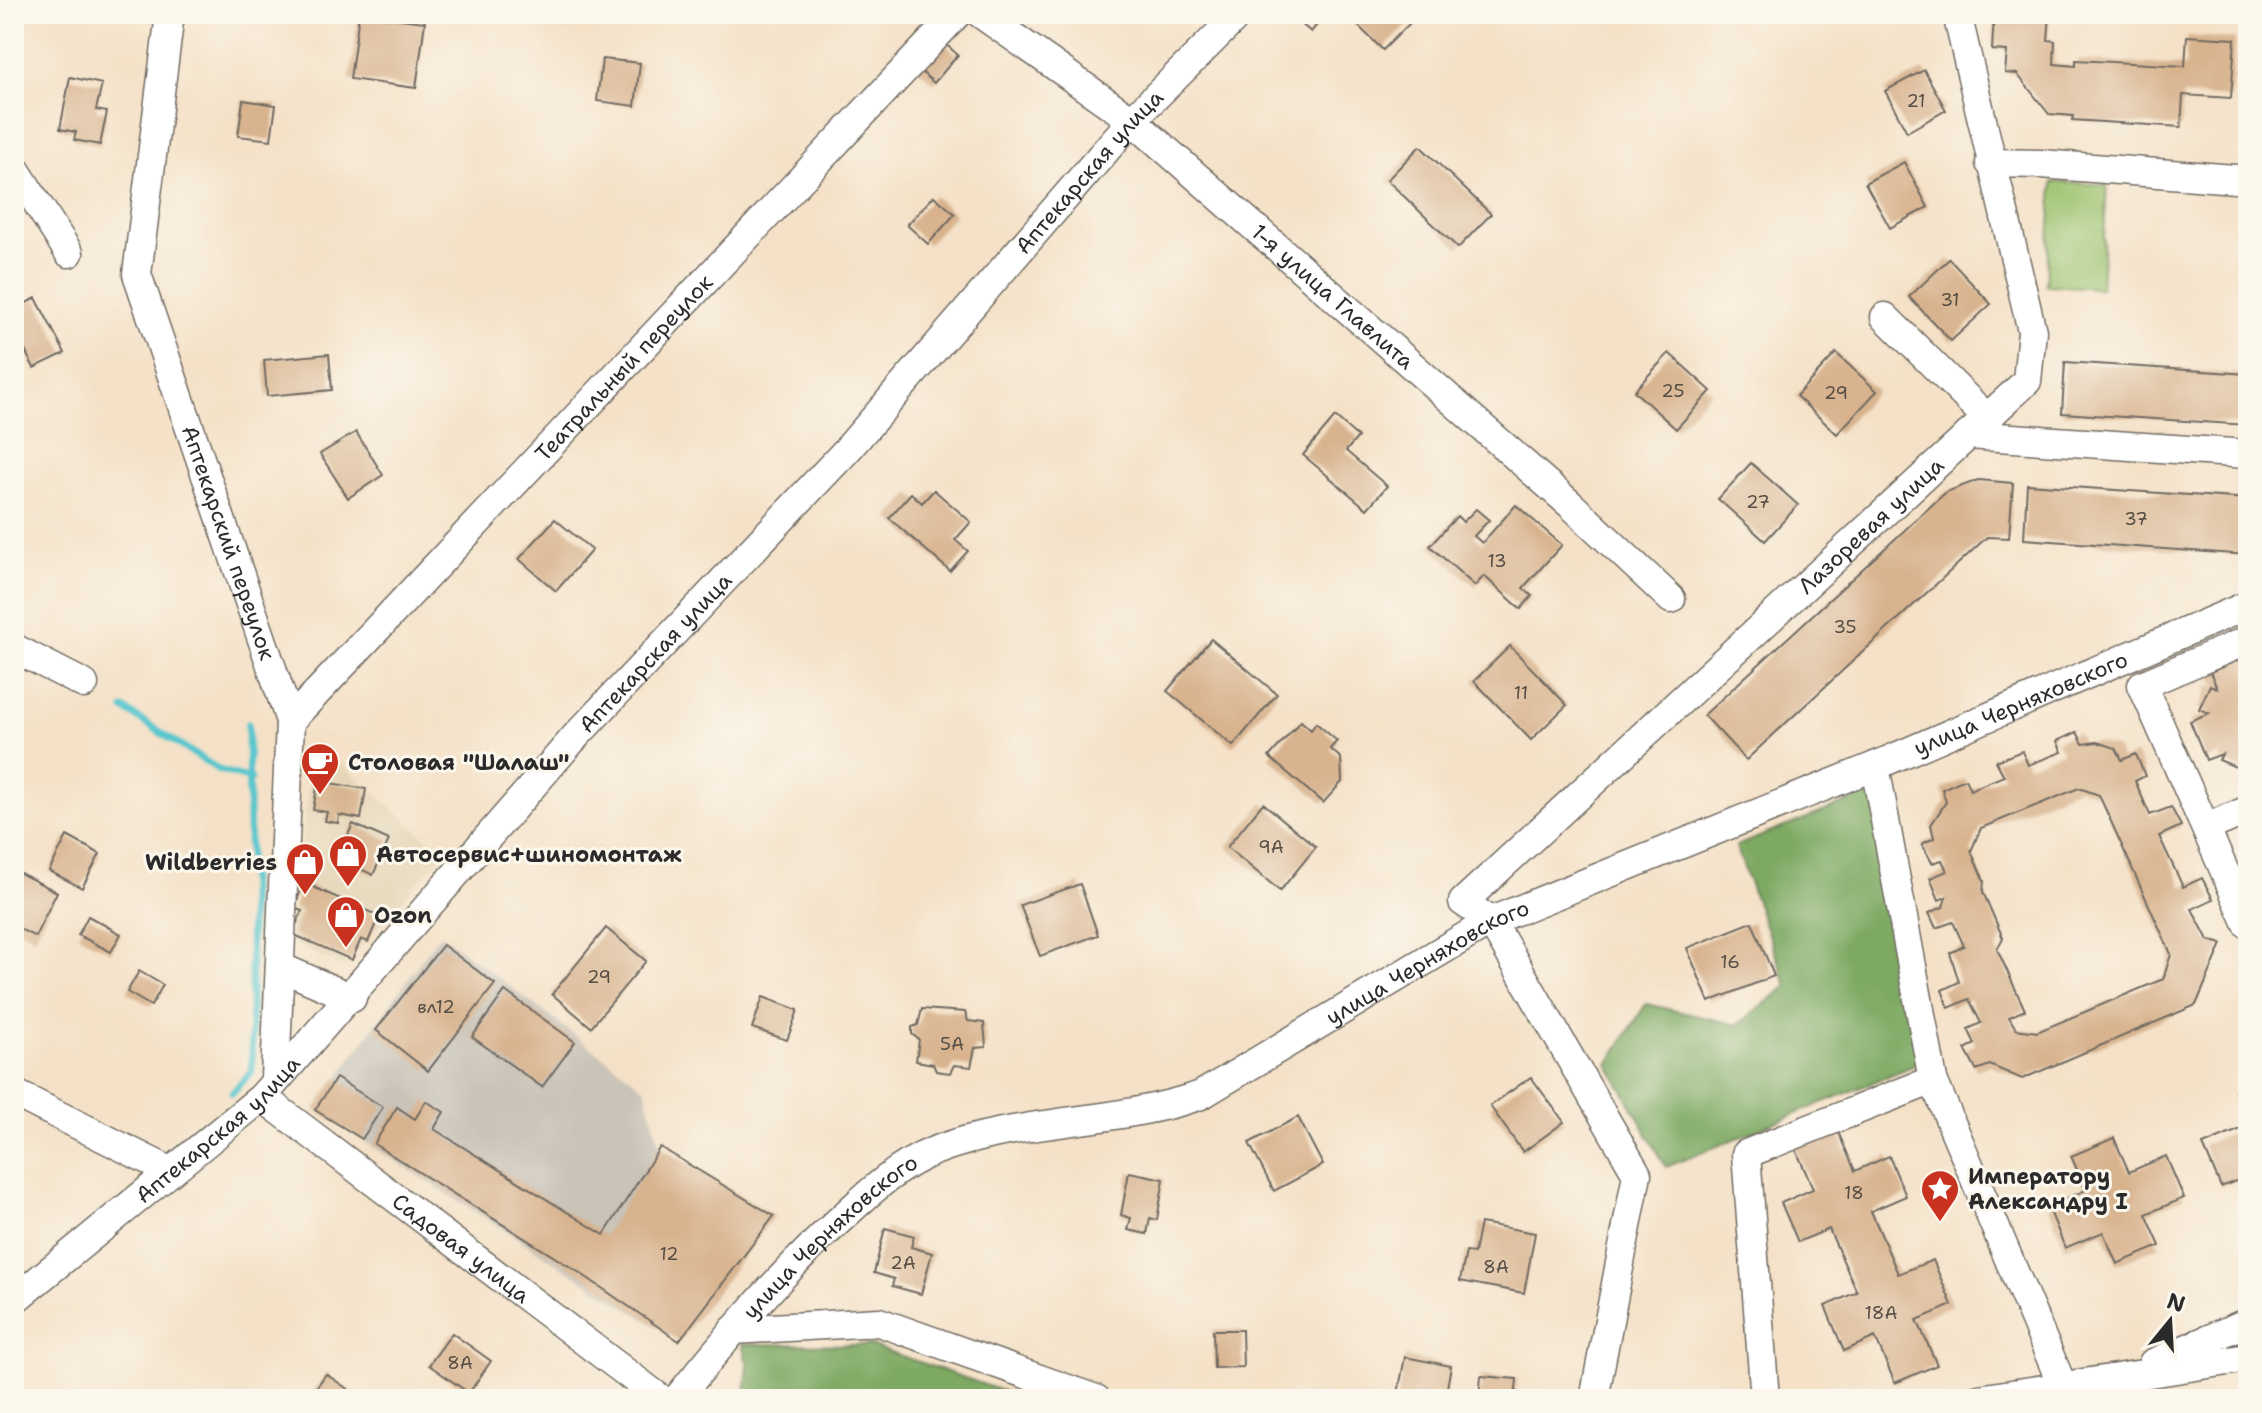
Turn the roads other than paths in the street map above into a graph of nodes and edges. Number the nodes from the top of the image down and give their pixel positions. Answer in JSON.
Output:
{"nodes":[{"id":1,"x":170,"y":14,"type":"edge"},
{"id":2,"x":957,"y":14,"type":"edge"},
{"id":3,"x":981,"y":14,"type":"edge"},
{"id":4,"x":1239,"y":14,"type":"edge"},
{"id":5,"x":1957,"y":14,"type":"edge"},
{"id":6,"x":1132,"y":120,"type":"junction"},
{"id":7,"x":1990,"y":163,"type":"junction"},
{"id":8,"x":14,"y":167,"type":"edge"},
{"id":9,"x":2248,"y":180,"type":"edge"},
{"id":10,"x":69,"y":253,"type":"dead end"},
{"id":11,"x":1885,"y":317,"type":"dead end"},
{"id":12,"x":1977,"y":427,"type":"junction"},
{"id":13,"x":2248,"y":454,"type":"edge"},
{"id":14,"x":1671,"y":599,"type":"dead end"},
{"id":15,"x":2248,"y":605,"type":"edge"},
{"id":16,"x":2248,"y":640,"type":"edge"},
{"id":17,"x":14,"y":648,"type":"edge"},
{"id":18,"x":84,"y":684,"type":"dead end"},
{"id":19,"x":290,"y":721,"type":"junction"},
{"id":20,"x":1875,"y":766,"type":"junction"},
{"id":21,"x":2248,"y":810,"type":"edge"},
{"id":22,"x":2206,"y":828,"type":"junction"},
{"id":23,"x":1491,"y":921,"type":"junction"},
{"id":24,"x":2248,"y":924,"type":"edge"},
{"id":25,"x":280,"y":967,"type":"junction"},
{"id":26,"x":352,"y":998,"type":"junction"},
{"id":27,"x":1933,"y":1080,"type":"junction"},
{"id":28,"x":269,"y":1088,"type":"junction"},
{"id":29,"x":14,"y":1093,"type":"edge"},
{"id":30,"x":170,"y":1171,"type":"junction"},
{"id":31,"x":14,"y":1300,"type":"edge"},
{"id":32,"x":2248,"y":1322,"type":"edge"},
{"id":33,"x":733,"y":1330,"type":"junction"},
{"id":34,"x":2248,"y":1358,"type":"edge"},
{"id":35,"x":2116,"y":1379,"type":"junction"},
{"id":36,"x":2063,"y":1387,"type":"junction"},
{"id":37,"x":661,"y":1399,"type":"edge"},
{"id":38,"x":677,"y":1399,"type":"edge"},
{"id":39,"x":1096,"y":1399,"type":"edge"},
{"id":40,"x":1594,"y":1399,"type":"edge"},
{"id":41,"x":1765,"y":1399,"type":"edge"},
{"id":42,"x":1979,"y":1399,"type":"edge"}],
"edges":[{"from":1,"to":19,"type":"street","name":"Аптекарский переулок"},
{"from":2,"to":19,"type":"street","name":"Театральный переулок"},
{"from":3,"to":6,"type":"street","name":"1-я улица Главлита"},
{"from":4,"to":6,"type":"street","name":"Аптекарская улица"},
{"from":5,"to":7,"type":"street","name":"Лазоревая улица"},
{"from":6,"to":14,"type":"street","name":"1-я улица Главлита"},
{"from":6,"to":26,"type":"street","name":"Аптекарская улица"},
{"from":7,"to":9,"type":"street"},
{"from":7,"to":12,"type":"street","name":"Лазоревая улица"},
{"from":8,"to":10,"type":"street"},
{"from":11,"to":12,"type":"street"},
{"from":12,"to":13,"type":"street"},
{"from":12,"to":23,"type":"street","name":"Лазоревая улица"},
{"from":15,"to":20,"type":"street","name":"улица Черняховского"},
{"from":16,"to":22,"type":"street"},
{"from":17,"to":18,"type":"street"},
{"from":19,"to":25,"type":"street","name":"Аптекарский переулок"},
{"from":20,"to":23,"type":"street","name":"улица Черняховского"},
{"from":20,"to":27,"type":"street"},
{"from":21,"to":22,"type":"street"},
{"from":22,"to":24,"type":"street"},
{"from":23,"to":33,"type":"street","name":"улица Черняховского"},
{"from":23,"to":40,"type":"street"},
{"from":25,"to":26,"type":"street"},
{"from":25,"to":28,"type":"street","name":"Аптекарский переулок"},
{"from":26,"to":28,"type":"street","name":"Аптекарская улица"},
{"from":27,"to":36,"type":"street"},
{"from":27,"to":41,"type":"street"},
{"from":28,"to":30,"type":"street","name":"Аптекарская улица"},
{"from":28,"to":37,"type":"street","name":"Садовая улица"},
{"from":29,"to":30,"type":"street"},
{"from":30,"to":31,"type":"street","name":"Аптекарская улица"},
{"from":32,"to":35,"type":"street"},
{"from":33,"to":38,"type":"street","name":"улица Черняховского"},
{"from":33,"to":39,"type":"street"},
{"from":34,"to":35,"type":"street"},
{"from":35,"to":36,"type":"street"},
{"from":36,"to":42,"type":"street"}]}
